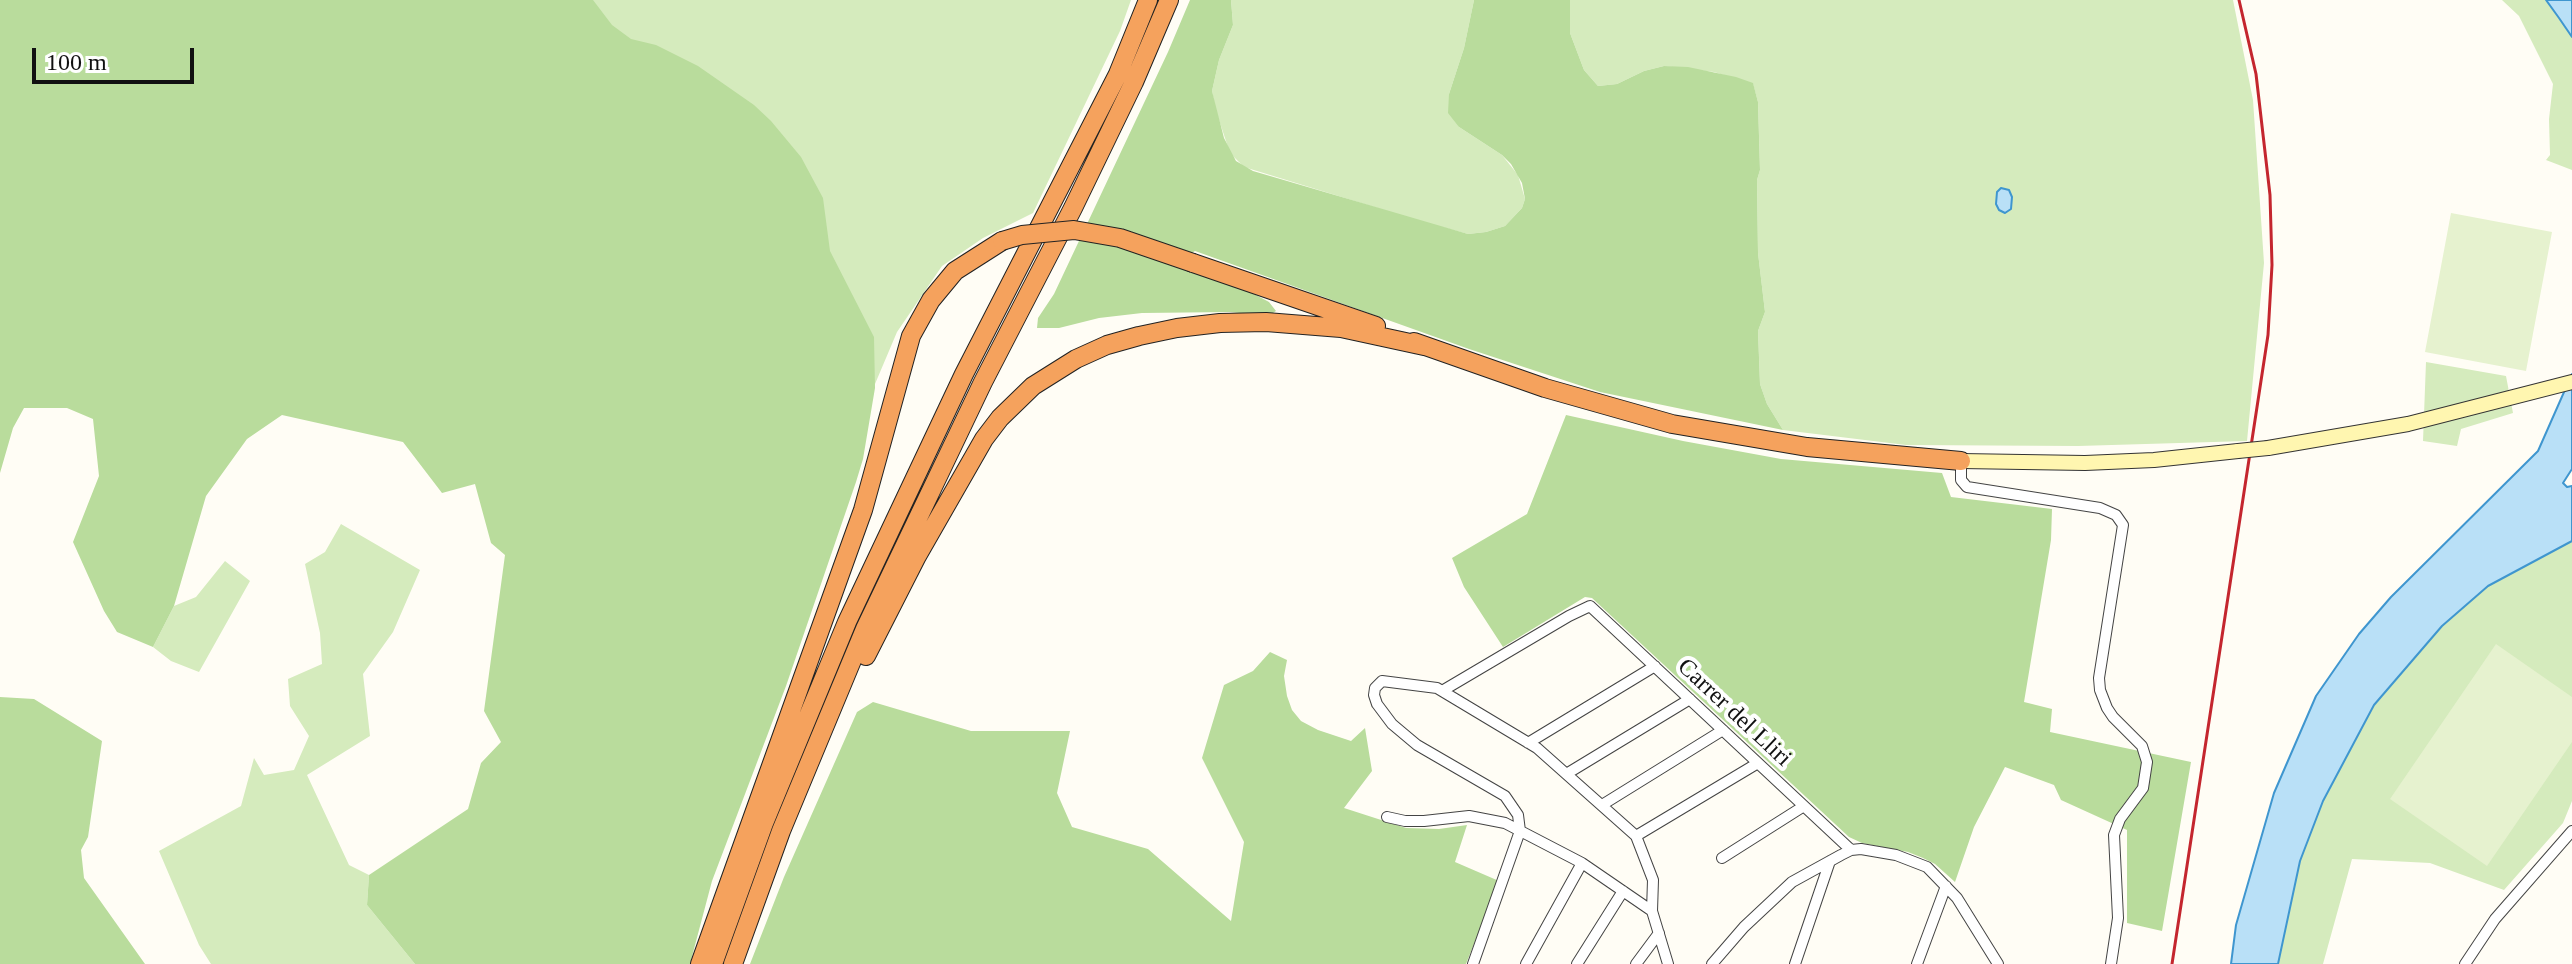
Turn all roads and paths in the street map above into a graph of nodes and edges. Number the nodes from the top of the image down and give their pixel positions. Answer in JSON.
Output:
{"nodes":[{"id":1,"x":1148,"y":0,"type":"edge"},
{"id":2,"x":1169,"y":0,"type":"edge"},
{"id":3,"x":1424,"y":346,"type":"junction"},
{"id":4,"x":2572,"y":382,"type":"edge"},
{"id":5,"x":1961,"y":461,"type":"junction"},
{"id":6,"x":1655,"y":666,"type":"junction"},
{"id":7,"x":1442,"y":691,"type":"junction"},
{"id":8,"x":1690,"y":699,"type":"junction"},
{"id":9,"x":1723,"y":730,"type":"junction"},
{"id":10,"x":1528,"y":743,"type":"junction"},
{"id":11,"x":810,"y":761,"type":"junction"},
{"id":12,"x":1758,"y":763,"type":"junction"},
{"id":13,"x":1568,"y":773,"type":"junction"},
{"id":14,"x":1602,"y":805,"type":"junction"},
{"id":15,"x":1804,"y":806,"type":"junction"},
{"id":16,"x":1387,"y":817,"type":"dead end"},
{"id":17,"x":1520,"y":831,"type":"junction"},
{"id":18,"x":2572,"y":831,"type":"edge"},
{"id":19,"x":1636,"y":836,"type":"junction"},
{"id":20,"x":1851,"y":850,"type":"junction"},
{"id":21,"x":1722,"y":858,"type":"dead end"},
{"id":22,"x":1830,"y":861,"type":"junction"},
{"id":23,"x":1582,"y":863,"type":"junction"},
{"id":24,"x":1946,"y":886,"type":"junction"},
{"id":25,"x":1623,"y":891,"type":"junction"},
{"id":26,"x":1652,"y":911,"type":"junction"},
{"id":27,"x":1659,"y":933,"type":"junction"},
{"id":28,"x":700,"y":964,"type":"edge"},
{"id":29,"x":713,"y":964,"type":"edge"},
{"id":30,"x":733,"y":964,"type":"edge"},
{"id":31,"x":1473,"y":964,"type":"edge"},
{"id":32,"x":1526,"y":964,"type":"edge"},
{"id":33,"x":1577,"y":964,"type":"edge"},
{"id":34,"x":1636,"y":964,"type":"edge"},
{"id":35,"x":1668,"y":964,"type":"edge"},
{"id":36,"x":1712,"y":964,"type":"edge"},
{"id":37,"x":1795,"y":964,"type":"edge"},
{"id":38,"x":1917,"y":964,"type":"edge"},
{"id":39,"x":1998,"y":964,"type":"edge"},
{"id":40,"x":2111,"y":964,"type":"edge"},
{"id":41,"x":2465,"y":964,"type":"edge"}],
"edges":[{"from":1,"to":29,"type":"highway"},
{"from":2,"to":11,"type":"highway"},
{"from":3,"to":5,"type":"highway"},
{"from":3,"to":11,"type":"highway"},
{"from":3,"to":28,"type":"highway","bridge":true},
{"from":4,"to":5,"type":"main road","bridge":true},
{"from":5,"to":40,"type":"street"},
{"from":6,"to":7,"type":"street","name":"Carrer del Lliri"},
{"from":6,"to":8,"type":"street","name":"Carrer del Lliri"},
{"from":6,"to":10,"type":"street"},
{"from":7,"to":10,"type":"street"},
{"from":7,"to":17,"type":"street"},
{"from":8,"to":9,"type":"street","name":"Carrer del Lliri"},
{"from":8,"to":13,"type":"street"},
{"from":9,"to":12,"type":"street","name":"Carrer del Lliri"},
{"from":9,"to":14,"type":"street"},
{"from":10,"to":13,"type":"street"},
{"from":11,"to":30,"type":"highway"},
{"from":12,"to":15,"type":"street","name":"Carrer del Lliri"},
{"from":12,"to":19,"type":"street"},
{"from":13,"to":14,"type":"street"},
{"from":14,"to":19,"type":"street"},
{"from":15,"to":20,"type":"street","name":"Carrer del Lliri"},
{"from":15,"to":21,"type":"street"},
{"from":16,"to":17,"type":"street"},
{"from":17,"to":23,"type":"street"},
{"from":17,"to":31,"type":"street"},
{"from":18,"to":41,"type":"street"},
{"from":19,"to":26,"type":"street"},
{"from":20,"to":22,"type":"street"},
{"from":20,"to":24,"type":"street"},
{"from":22,"to":36,"type":"street"},
{"from":22,"to":37,"type":"street"},
{"from":23,"to":25,"type":"street"},
{"from":23,"to":32,"type":"street"},
{"from":24,"to":38,"type":"street"},
{"from":24,"to":39,"type":"street"},
{"from":25,"to":26,"type":"street"},
{"from":25,"to":33,"type":"street"},
{"from":26,"to":27,"type":"street"},
{"from":27,"to":34,"type":"street"},
{"from":27,"to":35,"type":"street"}]}
